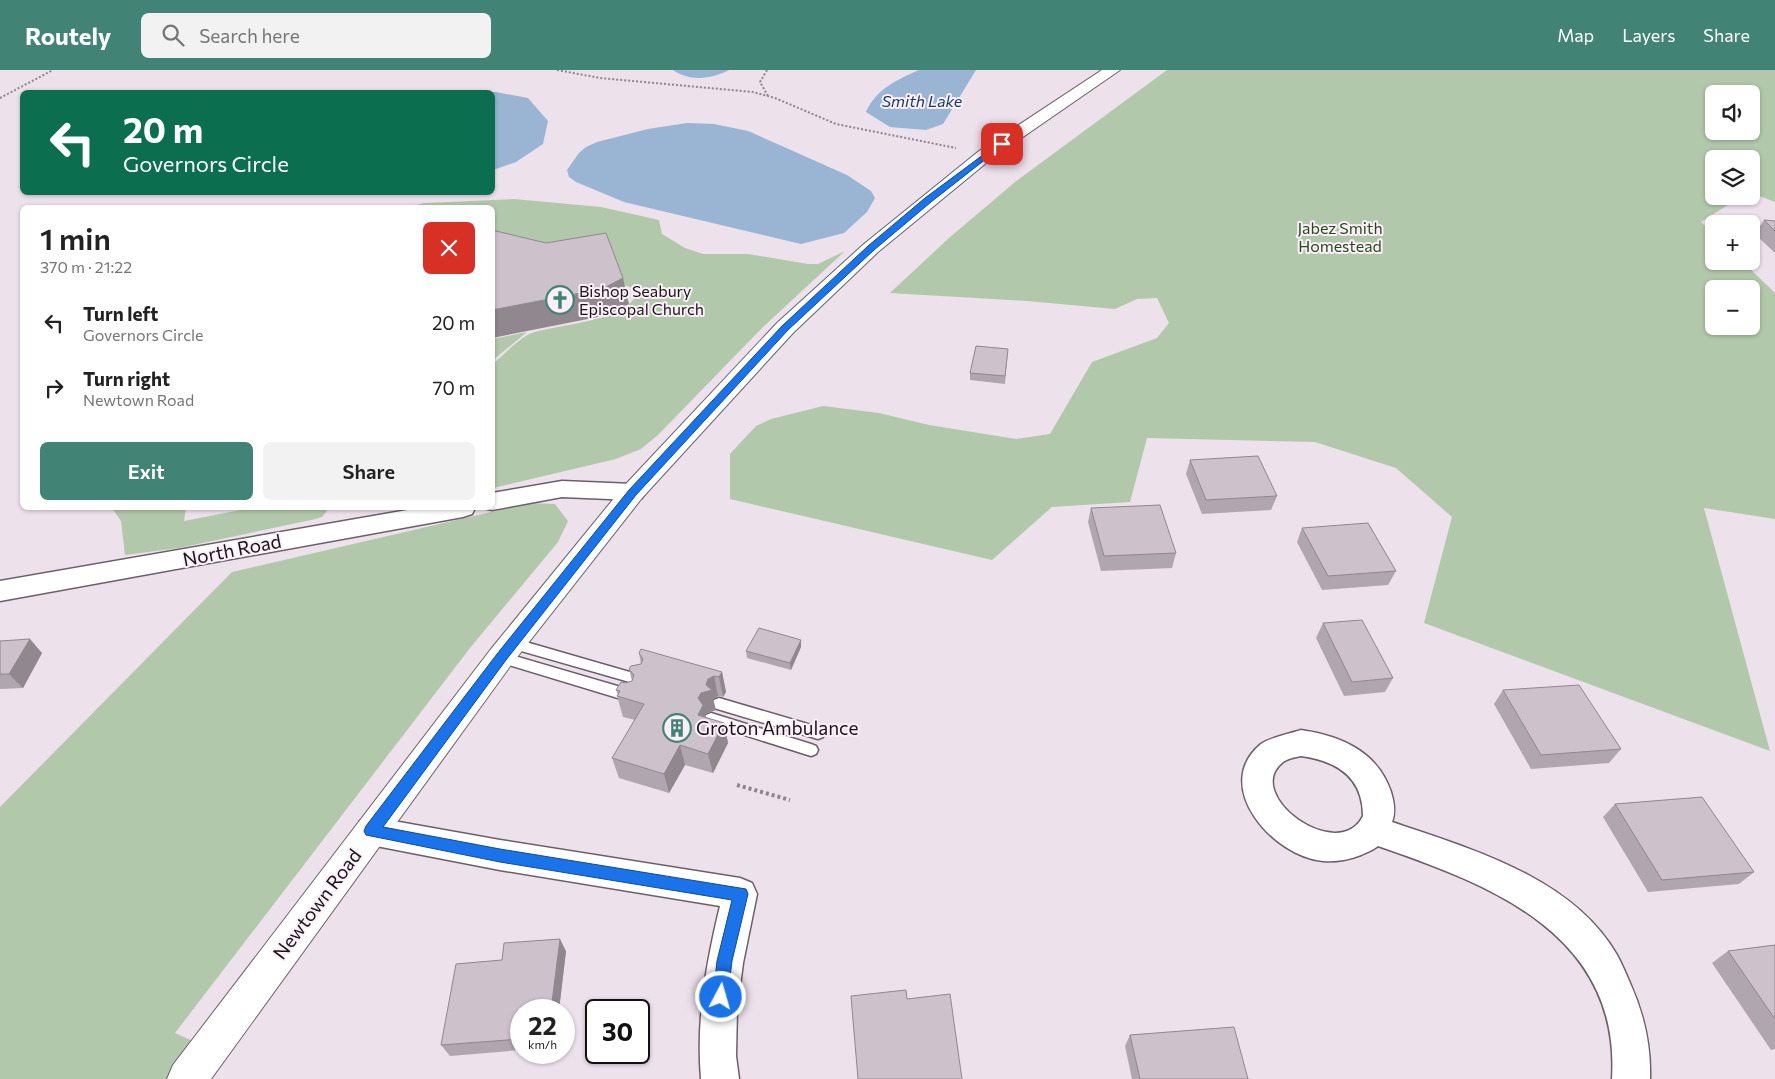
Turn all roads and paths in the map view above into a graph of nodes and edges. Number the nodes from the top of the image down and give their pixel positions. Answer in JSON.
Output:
{"nodes":[{"id":1,"x":53,"y":70,"type":"edge"},
{"id":2,"x":557,"y":70,"type":"edge"},
{"id":3,"x":767,"y":70,"type":"edge"},
{"id":4,"x":1112,"y":70,"type":"edge"},
{"id":5,"x":768,"y":96,"type":"junction"},
{"id":6,"x":0,"y":98,"type":"edge"},
{"id":7,"x":986,"y":156,"type":"junction"},
{"id":8,"x":633,"y":492,"type":"junction"},
{"id":9,"x":495,"y":501,"type":"edge"},
{"id":10,"x":452,"y":510,"type":"edge"},
{"id":11,"x":0,"y":591,"type":"edge"},
{"id":12,"x":507,"y":650,"type":"junction"},
{"id":13,"x":640,"y":680,"type":"edge"},
{"id":14,"x":631,"y":696,"type":"edge"},
{"id":15,"x":719,"y":704,"type":"dead end"},
{"id":16,"x":711,"y":720,"type":"edge"},
{"id":17,"x":818,"y":733,"type":"dead end"},
{"id":18,"x":811,"y":750,"type":"dead end"},
{"id":19,"x":738,"y":784,"type":"dead end"},
{"id":20,"x":790,"y":800,"type":"dead end"},
{"id":21,"x":1373,"y":830,"type":"dead end"},
{"id":22,"x":371,"y":831,"type":"junction"},
{"id":23,"x":188,"y":1079,"type":"edge"},
{"id":24,"x":720,"y":1079,"type":"edge"},
{"id":25,"x":1631,"y":1079,"type":"edge"}],
"edges":[{"from":1,"to":6,"type":"path"},
{"from":2,"to":5,"type":"path"},
{"from":3,"to":5,"type":"path"},
{"from":4,"to":7,"type":"main road"},
{"from":5,"to":7,"type":"path"},
{"from":7,"to":8,"type":"main road"},
{"from":8,"to":9,"type":"street"},
{"from":8,"to":12,"type":"main road","name":"Newtown Road"},
{"from":10,"to":11,"type":"street","name":"North Road"},
{"from":12,"to":13,"type":"lane"},
{"from":12,"to":14,"type":"lane"},
{"from":12,"to":22,"type":"main road","name":"Newtown Road"},
{"from":15,"to":17,"type":"lane"},
{"from":16,"to":18,"type":"lane"},
{"from":19,"to":20,"type":"path"},
{"from":21,"to":25,"type":"street"},
{"from":22,"to":23,"type":"main road","name":"Newtown Road"},
{"from":22,"to":24,"type":"street"}]}
